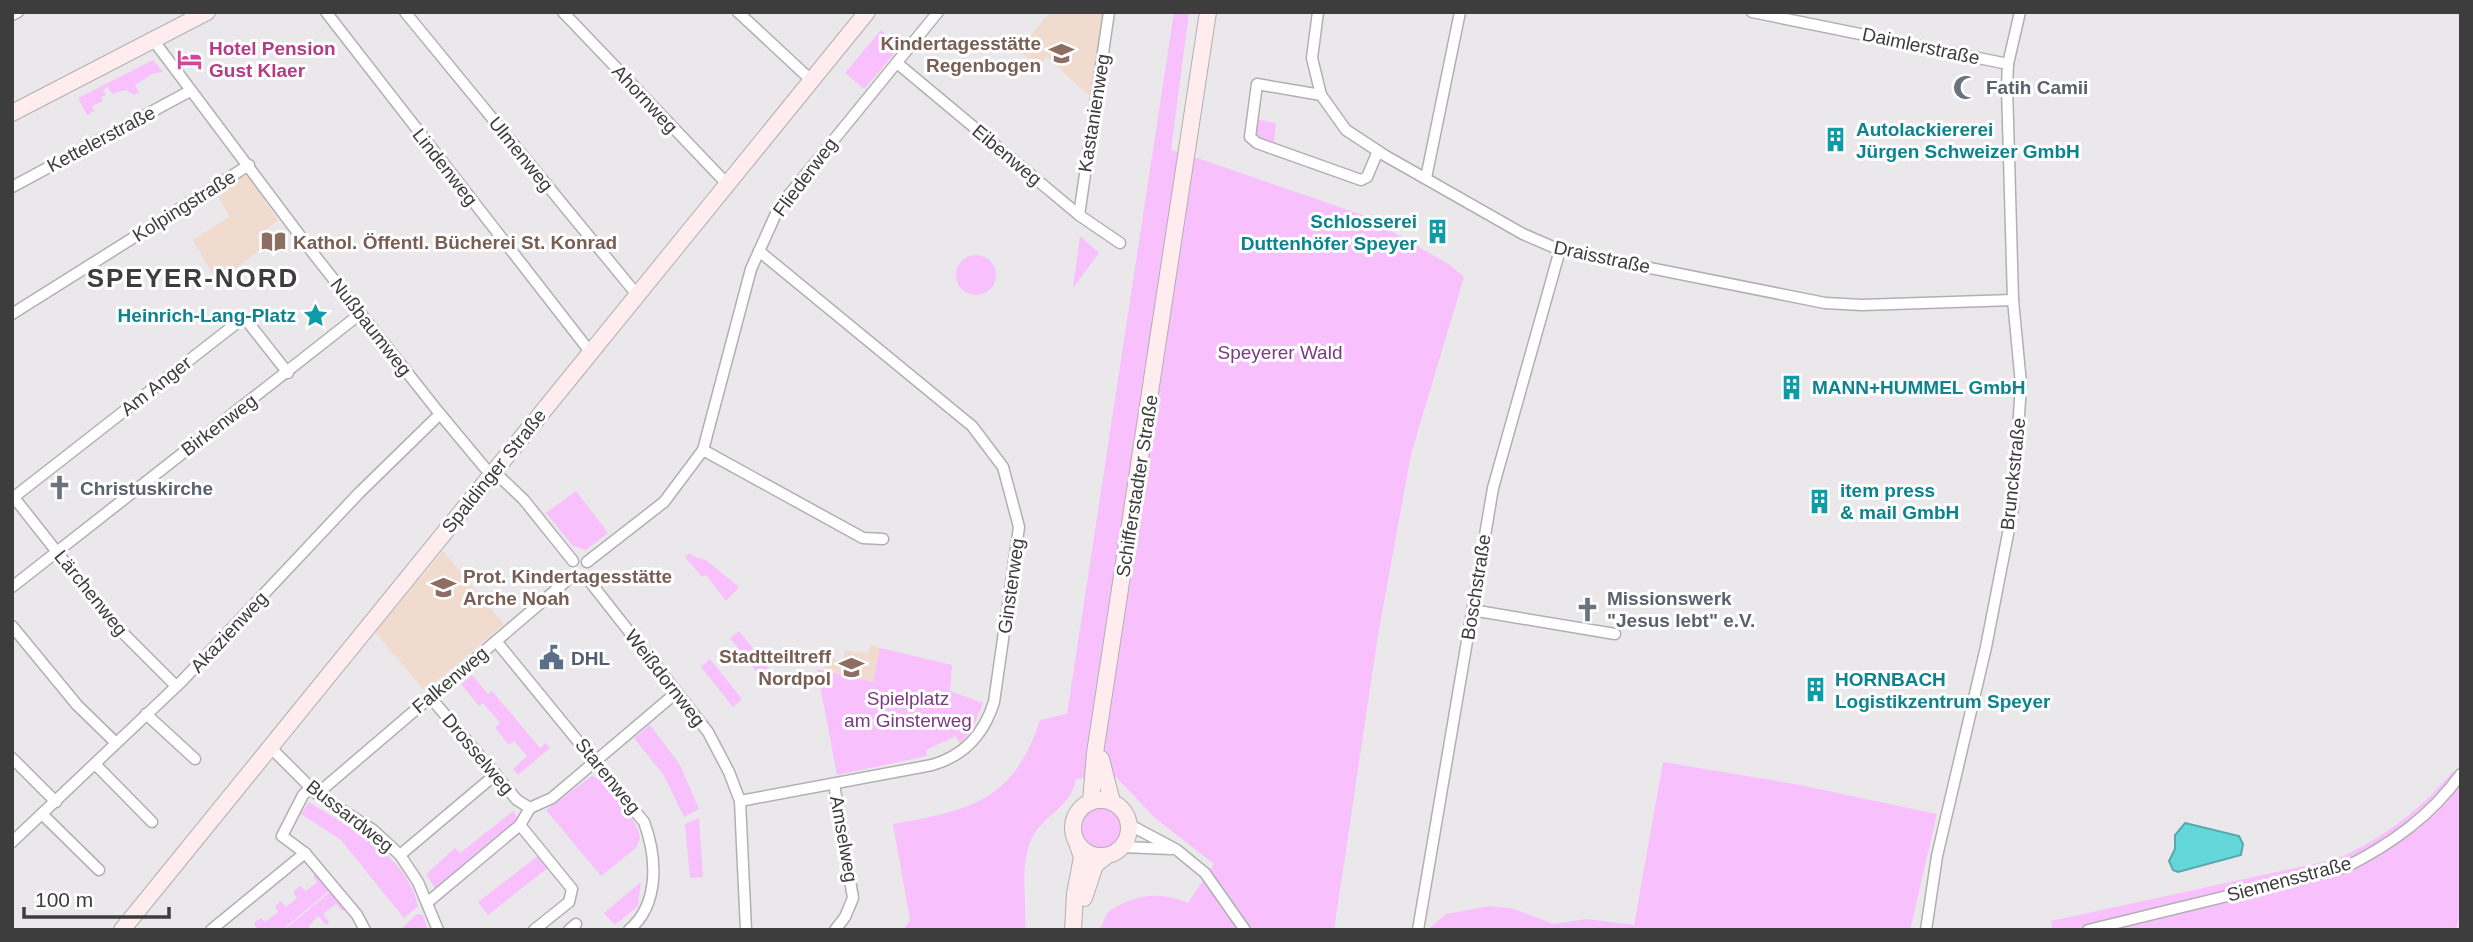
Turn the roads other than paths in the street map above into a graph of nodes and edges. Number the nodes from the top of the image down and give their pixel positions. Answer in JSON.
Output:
{"nodes":[{"id":1,"x":18,"y":12,"type":"edge"},
{"id":2,"x":207,"y":12,"type":"edge"},
{"id":3,"x":326,"y":12,"type":"edge"},
{"id":4,"x":405,"y":12,"type":"edge"},
{"id":5,"x":563,"y":12,"type":"edge"},
{"id":6,"x":738,"y":12,"type":"edge"},
{"id":7,"x":867,"y":12,"type":"edge"},
{"id":8,"x":938,"y":12,"type":"edge"},
{"id":9,"x":1109,"y":12,"type":"edge"},
{"id":10,"x":1208,"y":12,"type":"edge"},
{"id":11,"x":1318,"y":12,"type":"edge"},
{"id":12,"x":1460,"y":12,"type":"edge"},
{"id":13,"x":1752,"y":12,"type":"edge"},
{"id":14,"x":2020,"y":12,"type":"edge"},
{"id":15,"x":12,"y":15,"type":"edge"},
{"id":16,"x":154,"y":41,"type":"junction"},
{"id":17,"x":897,"y":63,"type":"junction"},
{"id":18,"x":2008,"y":64,"type":"junction"},
{"id":19,"x":812,"y":81,"type":"junction"},
{"id":20,"x":190,"y":91,"type":"junction"},
{"id":21,"x":1321,"y":95,"type":"junction"},
{"id":22,"x":12,"y":113,"type":"edge"},
{"id":23,"x":1378,"y":151,"type":"junction"},
{"id":24,"x":249,"y":165,"type":"junction"},
{"id":25,"x":1426,"y":178,"type":"junction"},
{"id":26,"x":728,"y":185,"type":"junction"},
{"id":27,"x":12,"y":187,"type":"edge"},
{"id":28,"x":1079,"y":215,"type":"junction"},
{"id":29,"x":1120,"y":243,"type":"dead end"},
{"id":30,"x":1560,"y":250,"type":"junction"},
{"id":31,"x":759,"y":251,"type":"junction"},
{"id":32,"x":638,"y":296,"type":"junction"},
{"id":33,"x":2013,"y":300,"type":"junction"},
{"id":34,"x":12,"y":314,"type":"edge"},
{"id":35,"x":360,"y":314,"type":"junction"},
{"id":36,"x":591,"y":353,"type":"junction"},
{"id":37,"x":288,"y":373,"type":"junction"},
{"id":38,"x":440,"y":414,"type":"junction"},
{"id":39,"x":703,"y":450,"type":"junction"},
{"id":40,"x":493,"y":473,"type":"junction"},
{"id":41,"x":13,"y":496,"type":"edge"},
{"id":42,"x":883,"y":539,"type":"dead end"},
{"id":43,"x":56,"y":550,"type":"junction"},
{"id":44,"x":573,"y":561,"type":"junction"},
{"id":45,"x":587,"y":562,"type":"junction"},
{"id":46,"x":571,"y":577,"type":"junction"},
{"id":47,"x":587,"y":579,"type":"junction"},
{"id":48,"x":12,"y":587,"type":"edge"},
{"id":49,"x":1472,"y":610,"type":"junction"},
{"id":50,"x":12,"y":626,"type":"edge"},
{"id":51,"x":1615,"y":634,"type":"dead end"},
{"id":52,"x":496,"y":641,"type":"junction"},
{"id":53,"x":175,"y":685,"type":"junction"},
{"id":54,"x":677,"y":692,"type":"junction"},
{"id":55,"x":430,"y":697,"type":"junction"},
{"id":56,"x":146,"y":714,"type":"junction"},
{"id":57,"x":1102,"y":715,"type":"junction"},
{"id":58,"x":116,"y":743,"type":"junction"},
{"id":59,"x":270,"y":747,"type":"junction"},
{"id":60,"x":12,"y":758,"type":"edge"},
{"id":61,"x":195,"y":759,"type":"dead end"},
{"id":62,"x":596,"y":760,"type":"junction"},
{"id":63,"x":95,"y":764,"type":"junction"},
{"id":64,"x":2461,"y":774,"type":"edge"},
{"id":65,"x":496,"y":775,"type":"junction"},
{"id":66,"x":834,"y":784,"type":"junction"},
{"id":67,"x":314,"y":791,"type":"junction"},
{"id":68,"x":1091,"y":801,"type":"junction"},
{"id":69,"x":56,"y":802,"type":"junction"},
{"id":70,"x":740,"y":802,"type":"junction"},
{"id":71,"x":1112,"y":802,"type":"junction"},
{"id":72,"x":530,"y":808,"type":"junction"},
{"id":73,"x":42,"y":814,"type":"junction"},
{"id":74,"x":152,"y":822,"type":"dead end"},
{"id":75,"x":520,"y":825,"type":"junction"},
{"id":76,"x":1129,"y":825,"type":"junction"},
{"id":77,"x":12,"y":842,"type":"edge"},
{"id":78,"x":1078,"y":846,"type":"junction"},
{"id":79,"x":1123,"y":847,"type":"junction"},
{"id":80,"x":1177,"y":850,"type":"junction"},
{"id":81,"x":305,"y":853,"type":"junction"},
{"id":82,"x":400,"y":855,"type":"junction"},
{"id":83,"x":1105,"y":856,"type":"junction"},
{"id":84,"x":99,"y":870,"type":"dead end"},
{"id":85,"x":428,"y":902,"type":"junction"},
{"id":86,"x":1076,"y":912,"type":"junction"},
{"id":87,"x":360,"y":928,"type":"edge"},
{"id":88,"x":122,"y":930,"type":"edge"},
{"id":89,"x":211,"y":930,"type":"edge"},
{"id":90,"x":438,"y":930,"type":"edge"},
{"id":91,"x":534,"y":930,"type":"edge"},
{"id":92,"x":629,"y":930,"type":"edge"},
{"id":93,"x":746,"y":930,"type":"edge"},
{"id":94,"x":835,"y":930,"type":"edge"},
{"id":95,"x":1073,"y":930,"type":"edge"},
{"id":96,"x":1245,"y":930,"type":"edge"},
{"id":97,"x":1418,"y":930,"type":"edge"},
{"id":98,"x":1926,"y":930,"type":"edge"},
{"id":99,"x":2088,"y":930,"type":"edge"}],
"edges":[{"from":1,"to":15,"type":"street"},
{"from":2,"to":16,"type":"main road"},
{"from":3,"to":36,"type":"street","name":"Lindenweg"},
{"from":4,"to":32,"type":"street","name":"Ulmenweg"},
{"from":5,"to":26,"type":"street","name":"Ahornweg"},
{"from":6,"to":19,"type":"street"},
{"from":7,"to":19,"type":"main road","name":"Spaldinger Straße"},
{"from":8,"to":17,"type":"street","name":"Fliederweg"},
{"from":9,"to":28,"type":"street","name":"Kastanienweg"},
{"from":10,"to":57,"type":"main road","name":"Schifferstadter Straße"},
{"from":11,"to":21,"type":"street","name":"Draisstraße"},
{"from":12,"to":25,"type":"street"},
{"from":13,"to":18,"type":"street","name":"Daimlerstraße"},
{"from":14,"to":18,"type":"street","name":"Brunckstraße"},
{"from":16,"to":20,"type":"street","name":"Nußbaumweg"},
{"from":16,"to":22,"type":"main road"},
{"from":17,"to":28,"type":"street","name":"Eibenweg"},
{"from":17,"to":31,"type":"street","name":"Fliederweg"},
{"from":18,"to":33,"type":"street","name":"Brunckstraße"},
{"from":19,"to":26,"type":"main road","name":"Spaldinger Straße"},
{"from":20,"to":24,"type":"street","name":"Nußbaumweg"},
{"from":20,"to":27,"type":"street","name":"Kettelerstraße"},
{"from":21,"to":23,"type":"street","name":"Draisstraße"},
{"from":21,"to":23,"type":"street"},
{"from":23,"to":25,"type":"street","name":"Draisstraße"},
{"from":24,"to":34,"type":"street","name":"Kolpingstraße"},
{"from":24,"to":35,"type":"street","name":"Nußbaumweg"},
{"from":25,"to":30,"type":"street","name":"Draisstraße"},
{"from":26,"to":32,"type":"main road","name":"Spaldinger Straße"},
{"from":28,"to":29,"type":"street","name":"Eibenweg"},
{"from":30,"to":33,"type":"street","name":"Draisstraße"},
{"from":30,"to":49,"type":"street","name":"Boschstraße"},
{"from":31,"to":39,"type":"street","name":"Fliederweg"},
{"from":31,"to":66,"type":"street","name":"Ginsterweg"},
{"from":32,"to":36,"type":"main road","name":"Spaldinger Straße"},
{"from":33,"to":98,"type":"street","name":"Brunckstraße"},
{"from":35,"to":37,"type":"street","name":"Birkenweg"},
{"from":35,"to":38,"type":"street","name":"Nußbaumweg"},
{"from":36,"to":40,"type":"main road","name":"Spaldinger Straße"},
{"from":37,"to":41,"type":"street","name":"Am Anger"},
{"from":37,"to":43,"type":"street","name":"Birkenweg"},
{"from":38,"to":40,"type":"street","name":"Nußbaumweg"},
{"from":38,"to":53,"type":"street","name":"Akazienweg"},
{"from":39,"to":42,"type":"street"},
{"from":39,"to":45,"type":"street","name":"Fliederweg"},
{"from":40,"to":44,"type":"street"},
{"from":40,"to":59,"type":"main road","name":"Spaldinger Straße"},
{"from":41,"to":43,"type":"street","name":"Lärchenweg"},
{"from":43,"to":48,"type":"street","name":"Birkenweg"},
{"from":43,"to":53,"type":"street","name":"Lärchenweg"},
{"from":44,"to":45,"type":"street"},
{"from":44,"to":46,"type":"street"},
{"from":45,"to":47,"type":"street"},
{"from":46,"to":47,"type":"street"},
{"from":46,"to":52,"type":"street","name":"Falkenweg"},
{"from":47,"to":54,"type":"street","name":"Weißdornweg"},
{"from":49,"to":51,"type":"street"},
{"from":49,"to":97,"type":"street","name":"Boschstraße"},
{"from":50,"to":58,"type":"street"},
{"from":52,"to":55,"type":"street","name":"Falkenweg"},
{"from":52,"to":62,"type":"street","name":"Starenweg"},
{"from":53,"to":56,"type":"street","name":"Akazienweg"},
{"from":54,"to":62,"type":"street","name":"Drosselweg"},
{"from":54,"to":70,"type":"street","name":"Weißdornweg"},
{"from":55,"to":65,"type":"street","name":"Drosselweg"},
{"from":55,"to":67,"type":"street","name":"Falkenweg"},
{"from":56,"to":58,"type":"street","name":"Akazienweg"},
{"from":56,"to":61,"type":"street"},
{"from":57,"to":68,"type":"main road","name":"Schifferstadter Straße"},
{"from":57,"to":71,"type":"main road","name":"Schifferstadter Straße"},
{"from":58,"to":63,"type":"street","name":"Akazienweg"},
{"from":59,"to":67,"type":"street","name":"Bussardweg"},
{"from":59,"to":88,"type":"main road","name":"Spaldinger Straße"},
{"from":60,"to":69,"type":"street"},
{"from":62,"to":72,"type":"street","name":"Drosselweg"},
{"from":62,"to":92,"type":"street","name":"Starenweg"},
{"from":63,"to":69,"type":"street","name":"Akazienweg"},
{"from":63,"to":74,"type":"street"},
{"from":64,"to":99,"type":"street","name":"Siemensstraße"},
{"from":65,"to":72,"type":"street","name":"Drosselweg"},
{"from":65,"to":82,"type":"street","name":"Bussardweg"},
{"from":66,"to":70,"type":"street","name":"Ginsterweg"},
{"from":66,"to":94,"type":"street","name":"Amselweg"},
{"from":67,"to":81,"type":"street","name":"Falkenweg"},
{"from":67,"to":82,"type":"street","name":"Bussardweg"},
{"from":68,"to":71,"type":"main road"},
{"from":68,"to":78,"type":"main road"},
{"from":69,"to":73,"type":"street","name":"Akazienweg"},
{"from":70,"to":93,"type":"street"},
{"from":71,"to":76,"type":"main road"},
{"from":72,"to":75,"type":"street","name":"Drosselweg"},
{"from":73,"to":77,"type":"street","name":"Akazienweg"},
{"from":73,"to":84,"type":"street"},
{"from":75,"to":85,"type":"street","name":"Drosselweg"},
{"from":75,"to":91,"type":"street"},
{"from":76,"to":79,"type":"main road"},
{"from":76,"to":80,"type":"street"},
{"from":78,"to":83,"type":"main road"},
{"from":78,"to":86,"type":"main road"},
{"from":79,"to":80,"type":"street"},
{"from":79,"to":83,"type":"main road"},
{"from":80,"to":96,"type":"street"},
{"from":81,"to":87,"type":"street"},
{"from":81,"to":89,"type":"street"},
{"from":82,"to":85,"type":"street","name":"Bussardweg"},
{"from":83,"to":86,"type":"main road"},
{"from":85,"to":90,"type":"street","name":"Bussardweg"},
{"from":86,"to":95,"type":"main road"}]}
